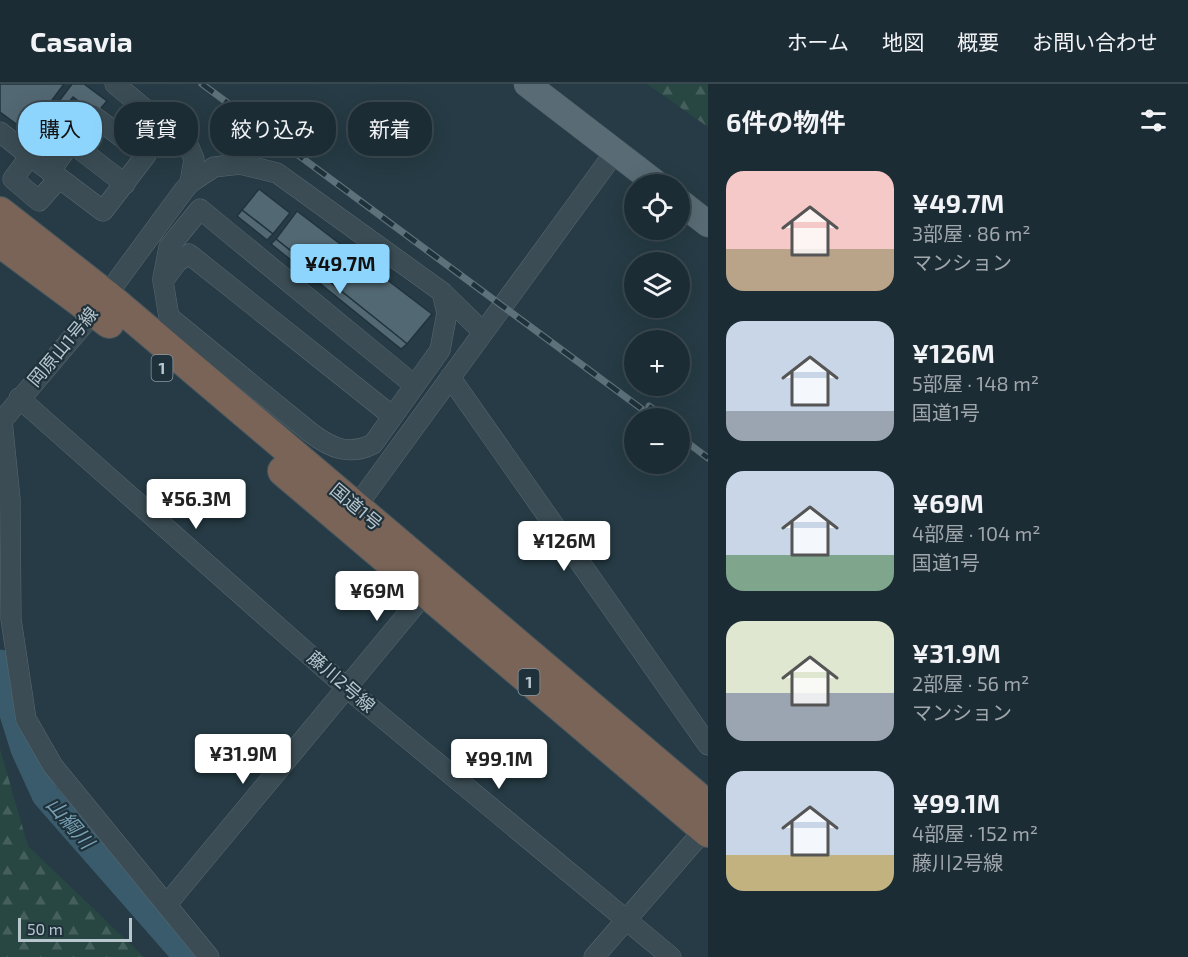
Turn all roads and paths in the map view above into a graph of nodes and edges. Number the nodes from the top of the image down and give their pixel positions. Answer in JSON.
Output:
{"nodes":[{"id":1,"x":115,"y":84,"type":"edge"},
{"id":2,"x":527,"y":84,"type":"edge"},
{"id":3,"x":137,"y":102,"type":"edge"},
{"id":4,"x":0,"y":132,"type":"edge"},
{"id":5,"x":18,"y":146,"type":"edge"},
{"id":6,"x":615,"y":152,"type":"junction"},
{"id":7,"x":30,"y":156,"type":"joint"},
{"id":8,"x":59,"y":156,"type":"edge"},
{"id":9,"x":89,"y":156,"type":"edge"},
{"id":10,"x":145,"y":156,"type":"edge"},
{"id":11,"x":193,"y":156,"type":"edge"},
{"id":12,"x":54,"y":174,"type":"junction"},
{"id":13,"x":644,"y":174,"type":"edge"},
{"id":14,"x":190,"y":183,"type":"junction"},
{"id":15,"x":125,"y":184,"type":"junction"},
{"id":16,"x":690,"y":210,"type":"edge"},
{"id":17,"x":0,"y":212,"type":"edge"},
{"id":18,"x":708,"y":224,"type":"edge"},
{"id":19,"x":0,"y":242,"type":"edge"},
{"id":20,"x":163,"y":281,"type":"junction"},
{"id":21,"x":442,"y":292,"type":"junction"},
{"id":22,"x":100,"y":303,"type":"junction"},
{"id":23,"x":483,"y":332,"type":"junction"},
{"id":24,"x":213,"y":338,"type":"dead end"},
{"id":25,"x":450,"y":377,"type":"junction"},
{"id":26,"x":414,"y":385,"type":"junction"},
{"id":27,"x":9,"y":412,"type":"edge"},
{"id":28,"x":391,"y":415,"type":"junction"},
{"id":29,"x":356,"y":507,"type":"junction"},
{"id":30,"x":430,"y":583,"type":"junction"},
{"id":31,"x":348,"y":689,"type":"junction"},
{"id":32,"x":708,"y":745,"type":"edge"},
{"id":33,"x":707,"y":822,"type":"edge"},
{"id":34,"x":167,"y":904,"type":"junction"},
{"id":35,"x":626,"y":919,"type":"junction"},
{"id":36,"x":209,"y":957,"type":"edge"},
{"id":37,"x":594,"y":957,"type":"edge"},
{"id":38,"x":670,"y":957,"type":"edge"}],
"edges":[{"from":1,"to":3,"type":"street"},
{"from":2,"to":6,"type":"main road"},
{"from":4,"to":5,"type":"street"},
{"from":6,"to":13,"type":"main road"},
{"from":6,"to":23,"type":"street"},
{"from":7,"to":12,"type":"street"},
{"from":7,"to":12,"type":"street"},
{"from":8,"to":12,"type":"street"},
{"from":9,"to":15,"type":"street"},
{"from":10,"to":15,"type":"street"},
{"from":11,"to":14,"type":"street"},
{"from":12,"to":15,"type":"street"},
{"from":14,"to":21,"type":"street"},
{"from":14,"to":22,"type":"street","name":"岡原山1号線"},
{"from":16,"to":18,"type":"main road"},
{"from":17,"to":22,"type":"highway","name":"国道1号","number":"1"},
{"from":19,"to":22,"type":"highway","name":"国道1号","number":"1"},
{"from":20,"to":26,"type":"street"},
{"from":20,"to":28,"type":"street"},
{"from":20,"to":28,"type":"street"},
{"from":21,"to":23,"type":"street"},
{"from":21,"to":26,"type":"street"},
{"from":22,"to":27,"type":"street","name":"岡原山1号線"},
{"from":22,"to":29,"type":"highway","name":"国道1号","number":"1"},
{"from":22,"to":30,"type":"highway","name":"国道1号","number":"1"},
{"from":23,"to":25,"type":"street"},
{"from":24,"to":28,"type":"street"},
{"from":25,"to":29,"type":"street"},
{"from":25,"to":32,"type":"street"},
{"from":26,"to":28,"type":"street"},
{"from":27,"to":31,"type":"street","name":"藤川2号線"},
{"from":27,"to":34,"type":"street"},
{"from":29,"to":30,"type":"highway","name":"国道1号","number":"1"},
{"from":30,"to":31,"type":"street"},
{"from":30,"to":33,"type":"highway","name":"国道1号","number":"1"},
{"from":31,"to":34,"type":"street"},
{"from":31,"to":35,"type":"street","name":"藤川2号線"},
{"from":33,"to":35,"type":"street"},
{"from":34,"to":36,"type":"street"},
{"from":35,"to":37,"type":"street"},
{"from":35,"to":38,"type":"street","name":"藤川2号線"}]}
